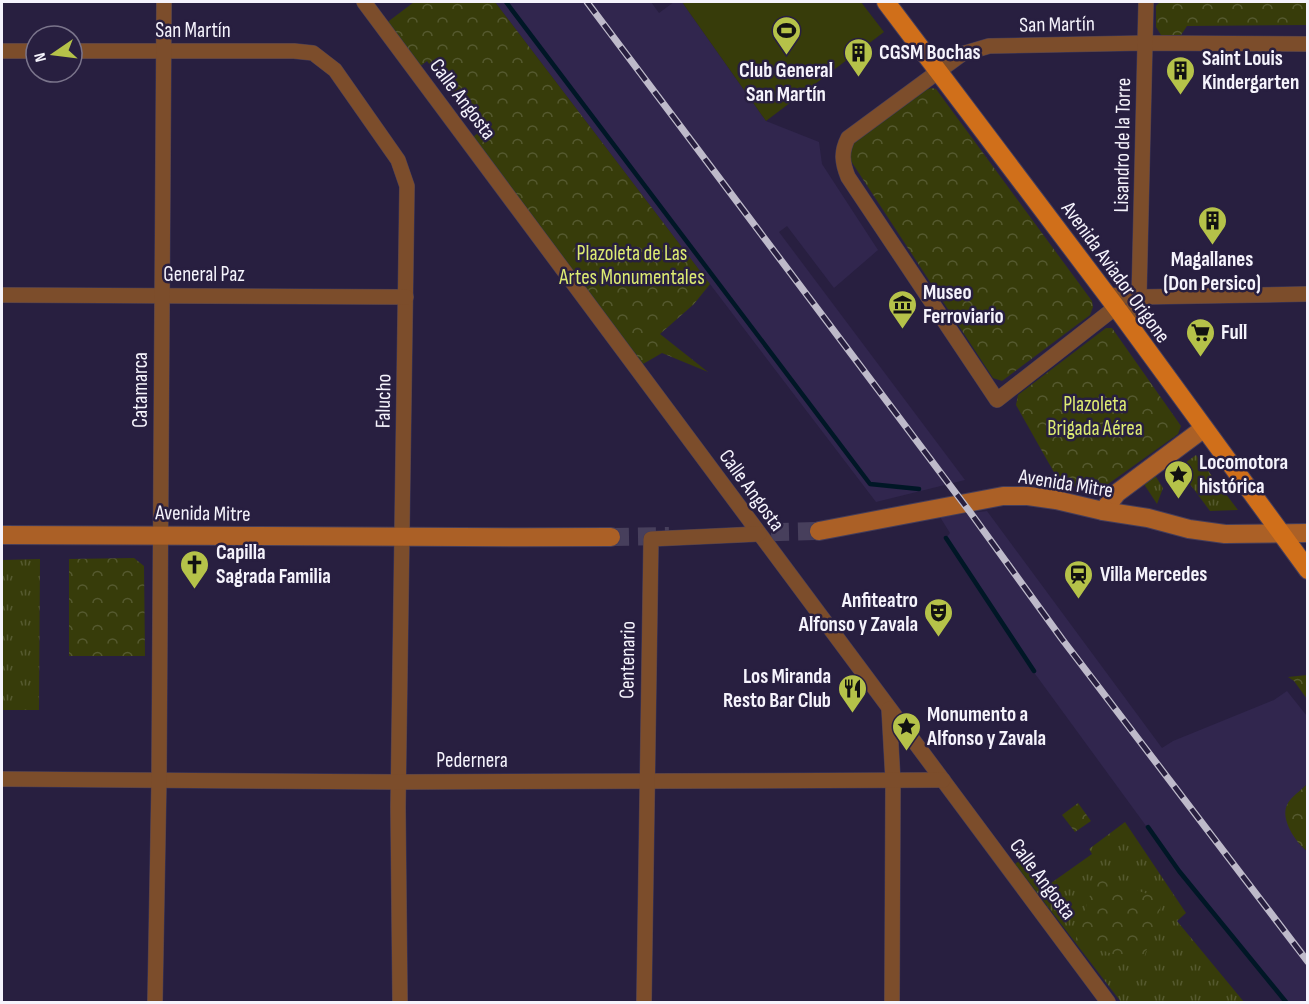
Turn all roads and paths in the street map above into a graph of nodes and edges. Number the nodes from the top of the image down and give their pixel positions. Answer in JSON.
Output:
{"nodes":[{"id":1,"x":164,"y":2,"type":"edge"},
{"id":2,"x":364,"y":2,"type":"edge"},
{"id":3,"x":886,"y":2,"type":"edge"},
{"id":4,"x":1146,"y":2,"type":"edge"},
{"id":5,"x":1145,"y":43,"type":"junction"},
{"id":6,"x":1308,"y":44,"type":"edge"},
{"id":7,"x":164,"y":50,"type":"junction"},
{"id":8,"x":2,"y":51,"type":"edge"},
{"id":9,"x":24,"y":51,"type":"edge"},
{"id":10,"x":84,"y":51,"type":"edge"},
{"id":11,"x":313,"y":53,"type":"joint"},
{"id":12,"x":938,"y":72,"type":"junction"},
{"id":13,"x":162,"y":294,"type":"junction"},
{"id":14,"x":1308,"y":294,"type":"edge"},
{"id":15,"x":2,"y":295,"type":"edge"},
{"id":16,"x":406,"y":297,"type":"junction"},
{"id":17,"x":1139,"y":297,"type":"junction"},
{"id":18,"x":1116,"y":308,"type":"junction"},
{"id":19,"x":1203,"y":429,"type":"junction"},
{"id":20,"x":1103,"y":511,"type":"junction"},
{"id":21,"x":819,"y":531,"type":"tunnel mouth"},
{"id":22,"x":1279,"y":533,"type":"junction"},
{"id":23,"x":1308,"y":533,"type":"edge"},
{"id":24,"x":759,"y":534,"type":"junction"},
{"id":25,"x":2,"y":535,"type":"edge"},
{"id":26,"x":160,"y":535,"type":"junction"},
{"id":27,"x":610,"y":537,"type":"tunnel mouth"},
{"id":28,"x":404,"y":538,"type":"junction"},
{"id":29,"x":1308,"y":570,"type":"edge"},
{"id":30,"x":889,"y":708,"type":"junction"},
{"id":31,"x":2,"y":779,"type":"edge"},
{"id":32,"x":159,"y":779,"type":"junction"},
{"id":33,"x":943,"y":780,"type":"junction"},
{"id":34,"x":646,"y":781,"type":"junction"},
{"id":35,"x":892,"y":781,"type":"junction"},
{"id":36,"x":399,"y":782,"type":"junction"},
{"id":37,"x":154,"y":1002,"type":"edge"},
{"id":38,"x":400,"y":1002,"type":"edge"},
{"id":39,"x":644,"y":1002,"type":"edge"},
{"id":40,"x":892,"y":1002,"type":"edge"},
{"id":41,"x":1107,"y":1002,"type":"edge"}],
"edges":[{"from":1,"to":7,"type":"street","name":"Catamarca"},
{"from":2,"to":24,"type":"street","name":"Calle Angosta"},
{"from":3,"to":12,"type":"main road","name":"Avenida Aviador Origone"},
{"from":4,"to":5,"type":"street","name":"Lisandro de la Torre"},
{"from":5,"to":6,"type":"street","name":"San Martín"},
{"from":5,"to":12,"type":"street","name":"San Martín"},
{"from":5,"to":17,"type":"street","name":"Lisandro de la Torre"},
{"from":7,"to":10,"type":"street","name":"San Martín"},
{"from":7,"to":11,"type":"street","name":"San Martín"},
{"from":7,"to":13,"type":"street","name":"Catamarca"},
{"from":8,"to":9,"type":"street"},
{"from":11,"to":16,"type":"street","name":"Falucho"},
{"from":12,"to":18,"type":"main road","name":"Avenida Aviador Origone"},
{"from":12,"to":18,"type":"street","name":"San Martín"},
{"from":13,"to":15,"type":"street","name":"General Paz"},
{"from":13,"to":16,"type":"street","name":"General Paz"},
{"from":13,"to":26,"type":"street","name":"Catamarca"},
{"from":14,"to":17,"type":"street"},
{"from":16,"to":28,"type":"street","name":"Falucho"},
{"from":17,"to":18,"type":"street"},
{"from":17,"to":18,"type":"street","name":"Lisandro de la Torre"},
{"from":18,"to":19,"type":"main road","name":"Avenida Aviador Origone"},
{"from":19,"to":20,"type":"main road"},
{"from":19,"to":22,"type":"main road","name":"Avenida Aviador Origone"},
{"from":20,"to":21,"type":"main road","name":"Avenida Mitre"},
{"from":20,"to":22,"type":"main road","name":"Avenida Mitre"},
{"from":22,"to":23,"type":"main road","name":"Avenida Mitre"},
{"from":22,"to":29,"type":"main road","name":"Avenida Aviador Origone"},
{"from":24,"to":30,"type":"street","name":"Calle Angosta"},
{"from":24,"to":34,"type":"street","name":"Centenario"},
{"from":25,"to":26,"type":"main road","name":"Avenida Mitre"},
{"from":26,"to":28,"type":"main road","name":"Avenida Mitre"},
{"from":26,"to":32,"type":"street","name":"Catamarca"},
{"from":27,"to":28,"type":"main road","name":"Avenida Mitre"},
{"from":28,"to":36,"type":"street","name":"Falucho"},
{"from":30,"to":33,"type":"street","name":"Calle Angosta"},
{"from":30,"to":35,"type":"street"},
{"from":31,"to":32,"type":"street","name":"Pedernera"},
{"from":32,"to":36,"type":"street","name":"Pedernera"},
{"from":32,"to":37,"type":"street","name":"Catamarca"},
{"from":33,"to":35,"type":"street","name":"Pedernera"},
{"from":33,"to":41,"type":"street","name":"Calle Angosta"},
{"from":34,"to":35,"type":"street","name":"Pedernera"},
{"from":34,"to":36,"type":"street","name":"Pedernera"},
{"from":34,"to":39,"type":"street","name":"Centenario"},
{"from":35,"to":40,"type":"street"},
{"from":36,"to":38,"type":"street","name":"Falucho"}]}
